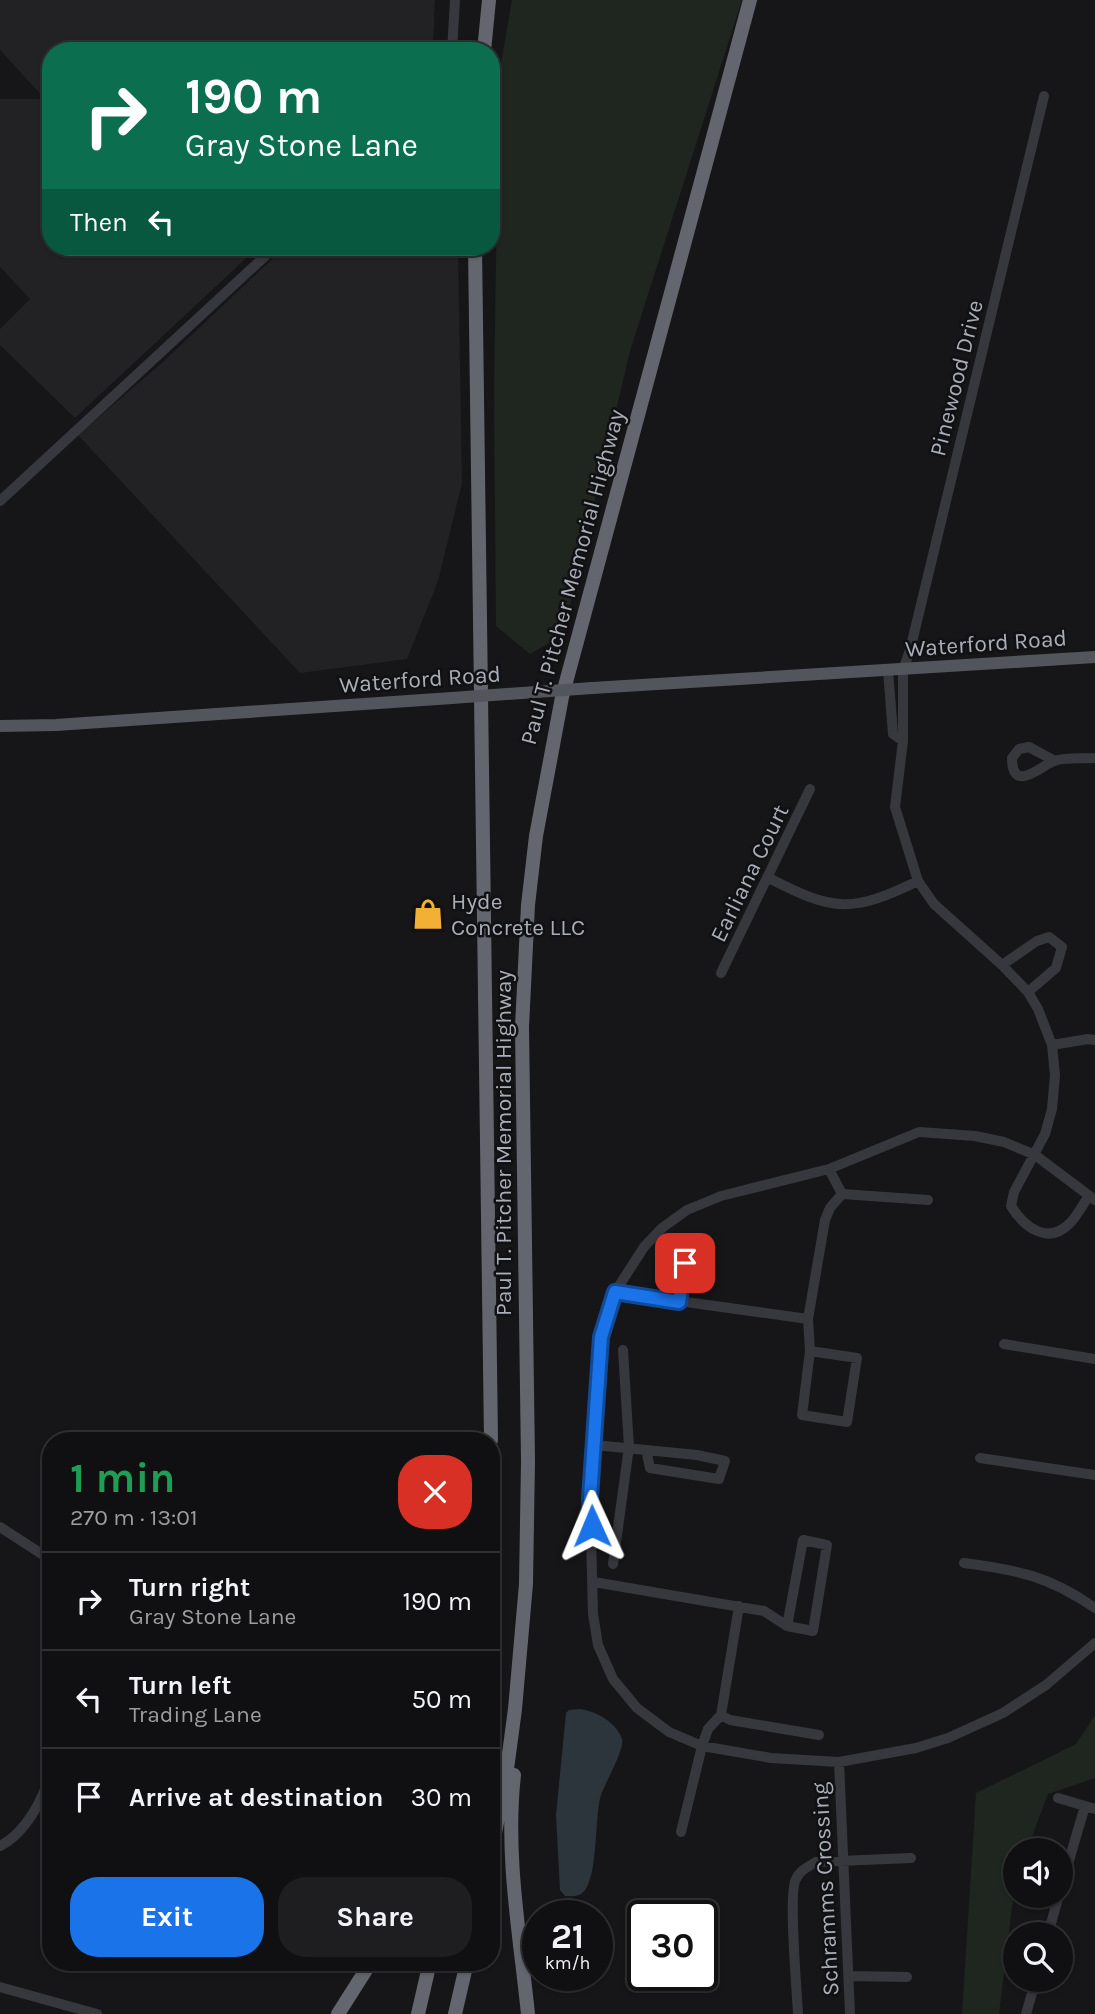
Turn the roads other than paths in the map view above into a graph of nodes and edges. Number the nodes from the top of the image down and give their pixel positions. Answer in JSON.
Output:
{"nodes":[{"id":1,"x":455,"y":0,"type":"edge"},
{"id":2,"x":489,"y":0,"type":"edge"},
{"id":3,"x":750,"y":0,"type":"edge"},
{"id":4,"x":453,"y":42,"type":"edge"},
{"id":5,"x":485,"y":42,"type":"edge"},
{"id":6,"x":1044,"y":96,"type":"dead end"},
{"id":7,"x":265,"y":256,"type":"edge"},
{"id":8,"x":475,"y":256,"type":"edge"},
{"id":9,"x":0,"y":501,"type":"edge"},
{"id":10,"x":1095,"y":657,"type":"edge"},
{"id":11,"x":888,"y":670,"type":"junction"},
{"id":12,"x":903,"y":670,"type":"junction"},
{"id":13,"x":0,"y":726,"type":"edge"},
{"id":14,"x":903,"y":740,"type":"junction"},
{"id":15,"x":1095,"y":758,"type":"edge"},
{"id":16,"x":1055,"y":761,"type":"dead end"},
{"id":17,"x":810,"y":789,"type":"dead end"},
{"id":18,"x":769,"y":878,"type":"junction"},
{"id":19,"x":918,"y":881,"type":"junction"},
{"id":20,"x":1002,"y":965,"type":"junction"},
{"id":21,"x":722,"y":973,"type":"dead end"},
{"id":22,"x":1028,"y":992,"type":"junction"},
{"id":23,"x":1095,"y":1041,"type":"edge"},
{"id":24,"x":1052,"y":1045,"type":"junction"},
{"id":25,"x":1035,"y":1155,"type":"junction"},
{"id":26,"x":829,"y":1169,"type":"junction"},
{"id":27,"x":842,"y":1195,"type":"junction"},
{"id":28,"x":1092,"y":1198,"type":"edge"},
{"id":29,"x":928,"y":1200,"type":"dead end"},
{"id":30,"x":687,"y":1243,"type":"dead end"},
{"id":31,"x":615,"y":1292,"type":"junction"},
{"id":32,"x":679,"y":1302,"type":"junction"},
{"id":33,"x":808,"y":1319,"type":"junction"},
{"id":34,"x":1004,"y":1344,"type":"dead end"},
{"id":35,"x":623,"y":1350,"type":"dead end"},
{"id":36,"x":810,"y":1351,"type":"junction"},
{"id":37,"x":1095,"y":1359,"type":"edge"},
{"id":38,"x":491,"y":1432,"type":"edge"},
{"id":39,"x":594,"y":1445,"type":"junction"},
{"id":40,"x":629,"y":1447,"type":"junction"},
{"id":41,"x":646,"y":1450,"type":"junction"},
{"id":42,"x":980,"y":1458,"type":"dead end"},
{"id":43,"x":1095,"y":1475,"type":"edge"},
{"id":44,"x":0,"y":1527,"type":"edge"},
{"id":45,"x":42,"y":1554,"type":"edge"},
{"id":46,"x":964,"y":1563,"type":"dead end"},
{"id":47,"x":613,"y":1564,"type":"dead end"},
{"id":48,"x":594,"y":1582,"type":"junction"},
{"id":49,"x":739,"y":1606,"type":"junction"},
{"id":50,"x":1095,"y":1608,"type":"edge"},
{"id":51,"x":787,"y":1626,"type":"junction"},
{"id":52,"x":523,"y":1640,"type":"junction"},
{"id":53,"x":1095,"y":1643,"type":"edge"},
{"id":54,"x":721,"y":1714,"type":"junction"},
{"id":55,"x":819,"y":1735,"type":"dead end"},
{"id":56,"x":702,"y":1746,"type":"junction"},
{"id":57,"x":839,"y":1762,"type":"junction"},
{"id":58,"x":42,"y":1797,"type":"edge"},
{"id":59,"x":1058,"y":1798,"type":"dead end"},
{"id":60,"x":500,"y":1806,"type":"edge"},
{"id":61,"x":1090,"y":1808,"type":"edge"},
{"id":62,"x":681,"y":1832,"type":"dead end"},
{"id":63,"x":0,"y":1846,"type":"edge"},
{"id":64,"x":1073,"y":1856,"type":"edge"},
{"id":65,"x":911,"y":1858,"type":"dead end"},
{"id":66,"x":844,"y":1861,"type":"junction"},
{"id":67,"x":365,"y":1971,"type":"edge"},
{"id":68,"x":428,"y":1971,"type":"edge"},
{"id":69,"x":465,"y":1971,"type":"edge"},
{"id":70,"x":850,"y":1976,"type":"junction"},
{"id":71,"x":907,"y":1977,"type":"dead end"},
{"id":72,"x":0,"y":1987,"type":"edge"},
{"id":73,"x":1032,"y":1992,"type":"edge"},
{"id":74,"x":97,"y":2014,"type":"edge"},
{"id":75,"x":336,"y":2014,"type":"edge"},
{"id":76,"x":418,"y":2014,"type":"edge"},
{"id":77,"x":455,"y":2014,"type":"edge"},
{"id":78,"x":528,"y":2014,"type":"edge"},
{"id":79,"x":798,"y":2014,"type":"edge"},
{"id":80,"x":850,"y":2014,"type":"edge"},
{"id":81,"x":1026,"y":2014,"type":"edge"}],
"edges":[{"from":1,"to":4,"type":"street"},
{"from":2,"to":5,"type":"highway"},
{"from":3,"to":52,"type":"highway","name":"Paul T. Pitcher Memorial Highway"},
{"from":6,"to":12,"type":"street","name":"Pinewood Drive"},
{"from":7,"to":9,"type":"street"},
{"from":8,"to":38,"type":"highway","name":"Paul T. Pitcher Memorial Highway"},
{"from":10,"to":12,"type":"main road","name":"Waterford Road"},
{"from":11,"to":12,"type":"main road","name":"Waterford Road"},
{"from":11,"to":13,"type":"main road","name":"Waterford Road","bridge":true},
{"from":11,"to":14,"type":"street"},
{"from":12,"to":14,"type":"street","name":"Pinewood Drive"},
{"from":14,"to":19,"type":"street","name":"Pinewood Drive"},
{"from":15,"to":16,"type":"street"},
{"from":17,"to":18,"type":"street","name":"Earliana Court"},
{"from":18,"to":19,"type":"street"},
{"from":18,"to":21,"type":"street","name":"Earliana Court"},
{"from":19,"to":20,"type":"street"},
{"from":20,"to":22,"type":"street"},
{"from":20,"to":22,"type":"street"},
{"from":22,"to":24,"type":"street"},
{"from":23,"to":24,"type":"street"},
{"from":24,"to":25,"type":"street"},
{"from":25,"to":26,"type":"street"},
{"from":25,"to":28,"type":"street"},
{"from":25,"to":28,"type":"street"},
{"from":26,"to":27,"type":"street"},
{"from":26,"to":31,"type":"street"},
{"from":27,"to":29,"type":"street"},
{"from":27,"to":33,"type":"street"},
{"from":30,"to":32,"type":"street"},
{"from":31,"to":32,"type":"street"},
{"from":31,"to":39,"type":"street"},
{"from":32,"to":33,"type":"street"},
{"from":33,"to":36,"type":"street"},
{"from":34,"to":37,"type":"street"},
{"from":35,"to":40,"type":"street"},
{"from":36,"to":36,"type":"street"},
{"from":39,"to":40,"type":"street"},
{"from":39,"to":48,"type":"street"},
{"from":40,"to":41,"type":"street"},
{"from":40,"to":47,"type":"street"},
{"from":41,"to":41,"type":"street"},
{"from":42,"to":43,"type":"street"},
{"from":44,"to":45,"type":"street"},
{"from":46,"to":50,"type":"street"},
{"from":48,"to":49,"type":"street"},
{"from":48,"to":56,"type":"street"},
{"from":49,"to":51,"type":"street"},
{"from":49,"to":54,"type":"street"},
{"from":51,"to":51,"type":"street"},
{"from":52,"to":60,"type":"highway","name":"Paul T. Pitcher Memorial Highway"},
{"from":52,"to":78,"type":"highway"},
{"from":53,"to":57,"type":"street"},
{"from":54,"to":55,"type":"street"},
{"from":54,"to":56,"type":"street"},
{"from":56,"to":57,"type":"street"},
{"from":56,"to":62,"type":"street"},
{"from":57,"to":66,"type":"street","name":"Schramms Crossing"},
{"from":58,"to":63,"type":"street"},
{"from":59,"to":61,"type":"street"},
{"from":61,"to":64,"type":"street"},
{"from":65,"to":66,"type":"street"},
{"from":66,"to":70,"type":"street","name":"Schramms Crossing"},
{"from":66,"to":79,"type":"street"},
{"from":67,"to":75,"type":"highway"},
{"from":68,"to":76,"type":"highway"},
{"from":69,"to":77,"type":"highway"},
{"from":70,"to":71,"type":"street"},
{"from":70,"to":80,"type":"street","name":"Schramms Crossing"},
{"from":72,"to":74,"type":"street"},
{"from":73,"to":81,"type":"street"}]}
